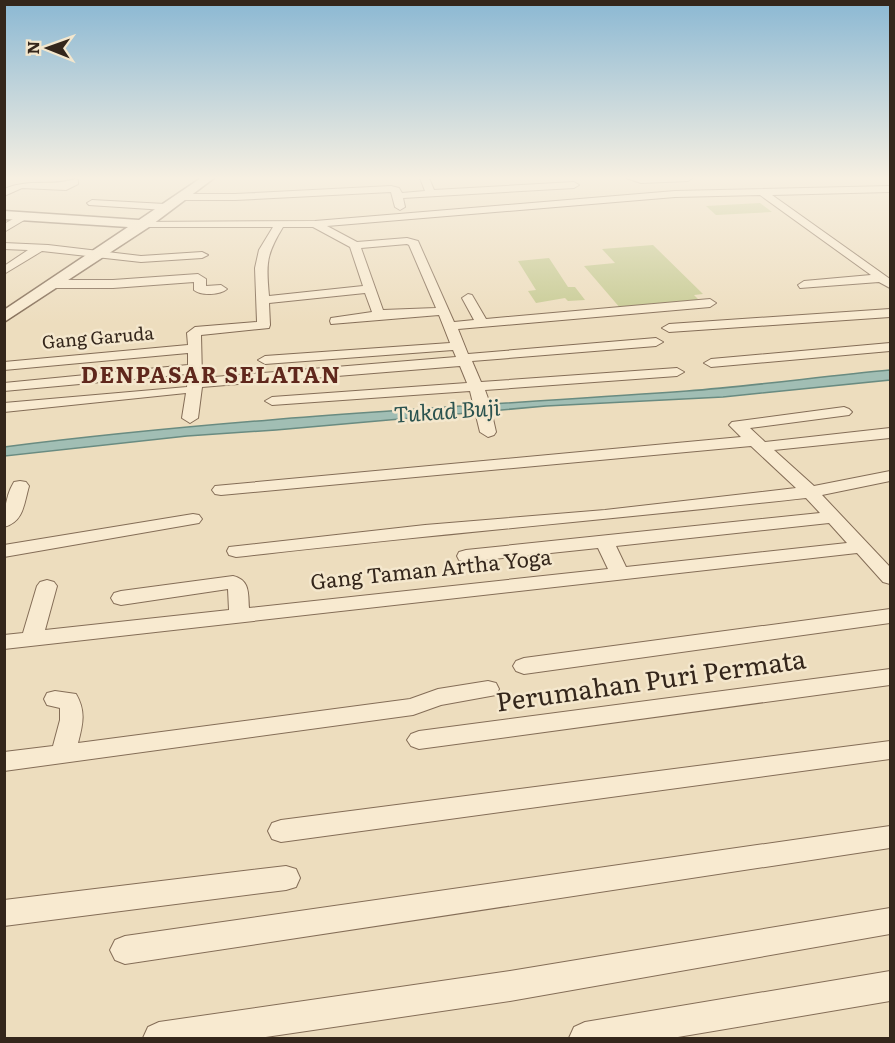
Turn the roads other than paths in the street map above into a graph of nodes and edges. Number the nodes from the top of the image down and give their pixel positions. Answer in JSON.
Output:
{"nodes":[{"id":1,"x":140,"y":227,"type":"edge"},
{"id":2,"x":278,"y":227,"type":"edge"},
{"id":3,"x":320,"y":227,"type":"edge"},
{"id":4,"x":812,"y":227,"type":"edge"},
{"id":5,"x":355,"y":245,"type":"junction"},
{"id":6,"x":4,"y":246,"type":"edge"},
{"id":7,"x":39,"y":248,"type":"junction"},
{"id":8,"x":97,"y":253,"type":"junction"},
{"id":9,"x":202,"y":255,"type":"dead end"},
{"id":10,"x":4,"y":271,"type":"edge"},
{"id":11,"x":885,"y":277,"type":"edge"},
{"id":12,"x":50,"y":284,"type":"junction"},
{"id":13,"x":804,"y":285,"type":"dead end"},
{"id":14,"x":371,"y":289,"type":"junction"},
{"id":15,"x":221,"y":290,"type":"dead end"},
{"id":16,"x":468,"y":298,"type":"dead end"},
{"id":17,"x":263,"y":300,"type":"junction"},
{"id":18,"x":710,"y":303,"type":"dead end"},
{"id":19,"x":444,"y":311,"type":"junction"},
{"id":20,"x":383,"y":314,"type":"junction"},
{"id":21,"x":891,"y":314,"type":"edge"},
{"id":22,"x":4,"y":316,"type":"edge"},
{"id":23,"x":336,"y":321,"type":"dead end"},
{"id":24,"x":483,"y":324,"type":"junction"},
{"id":25,"x":450,"y":326,"type":"junction"},
{"id":26,"x":669,"y":328,"type":"dead end"},
{"id":27,"x":656,"y":342,"type":"dead end"},
{"id":28,"x":891,"y":347,"type":"edge"},
{"id":29,"x":194,"y":348,"type":"junction"},
{"id":30,"x":462,"y":355,"type":"junction"},
{"id":31,"x":266,"y":360,"type":"dead end"},
{"id":32,"x":711,"y":363,"type":"dead end"},
{"id":33,"x":4,"y":366,"type":"edge"},
{"id":34,"x":677,"y":372,"type":"dead end"},
{"id":35,"x":189,"y":381,"type":"junction"},
{"id":36,"x":4,"y":387,"type":"edge"},
{"id":37,"x":272,"y":401,"type":"dead end"},
{"id":38,"x":4,"y":408,"type":"edge"},
{"id":39,"x":483,"y":409,"type":"junction"},
{"id":40,"x":844,"y":412,"type":"dead end"},
{"id":41,"x":190,"y":418,"type":"dead end"},
{"id":42,"x":891,"y":433,"type":"edge"},
{"id":43,"x":756,"y":444,"type":"junction"},
{"id":44,"x":891,"y":476,"type":"edge"},
{"id":45,"x":20,"y":486,"type":"dead end"},
{"id":46,"x":221,"y":490,"type":"dead end"},
{"id":47,"x":810,"y":492,"type":"junction"},
{"id":48,"x":832,"y":517,"type":"junction"},
{"id":49,"x":193,"y":519,"type":"dead end"},
{"id":50,"x":4,"y":522,"type":"edge"},
{"id":51,"x":604,"y":541,"type":"junction"},
{"id":52,"x":863,"y":547,"type":"junction"},
{"id":53,"x":4,"y":551,"type":"edge"},
{"id":54,"x":236,"y":551,"type":"dead end"},
{"id":55,"x":466,"y":556,"type":"dead end"},
{"id":56,"x":620,"y":574,"type":"junction"},
{"id":57,"x":891,"y":578,"type":"edge"},
{"id":58,"x":47,"y":586,"type":"dead end"},
{"id":59,"x":121,"y":598,"type":"dead end"},
{"id":60,"x":240,"y":615,"type":"junction"},
{"id":61,"x":891,"y":616,"type":"edge"},
{"id":62,"x":32,"y":638,"type":"junction"},
{"id":63,"x":4,"y":642,"type":"edge"},
{"id":64,"x":524,"y":666,"type":"dead end"},
{"id":65,"x":891,"y":677,"type":"edge"},
{"id":66,"x":488,"y":689,"type":"dead end"},
{"id":67,"x":55,"y":699,"type":"dead end"},
{"id":68,"x":419,"y":740,"type":"dead end"},
{"id":69,"x":891,"y":750,"type":"edge"},
{"id":70,"x":63,"y":755,"type":"junction"},
{"id":71,"x":4,"y":762,"type":"edge"},
{"id":72,"x":281,"y":831,"type":"dead end"},
{"id":73,"x":891,"y":837,"type":"edge"},
{"id":74,"x":286,"y":878,"type":"dead end"},
{"id":75,"x":4,"y":914,"type":"edge"},
{"id":76,"x":891,"y":921,"type":"edge"},
{"id":77,"x":125,"y":950,"type":"dead end"},
{"id":78,"x":891,"y":986,"type":"edge"},
{"id":79,"x":159,"y":1038,"type":"edge"},
{"id":80,"x":585,"y":1038,"type":"edge"}],
"edges":[{"from":1,"to":8,"type":"street"},
{"from":2,"to":17,"type":"street"},
{"from":3,"to":5,"type":"street"},
{"from":4,"to":11,"type":"street"},
{"from":5,"to":14,"type":"street"},
{"from":5,"to":19,"type":"street"},
{"from":6,"to":7,"type":"street"},
{"from":7,"to":8,"type":"street"},
{"from":7,"to":10,"type":"street"},
{"from":8,"to":9,"type":"street"},
{"from":8,"to":12,"type":"street"},
{"from":11,"to":13,"type":"street"},
{"from":12,"to":15,"type":"street"},
{"from":12,"to":22,"type":"street"},
{"from":14,"to":17,"type":"street"},
{"from":14,"to":20,"type":"street"},
{"from":16,"to":24,"type":"street"},
{"from":17,"to":29,"type":"street"},
{"from":18,"to":24,"type":"street"},
{"from":19,"to":20,"type":"street"},
{"from":19,"to":25,"type":"street"},
{"from":20,"to":23,"type":"street"},
{"from":21,"to":26,"type":"street"},
{"from":24,"to":25,"type":"street"},
{"from":25,"to":30,"type":"street"},
{"from":27,"to":30,"type":"street"},
{"from":28,"to":32,"type":"street"},
{"from":29,"to":33,"type":"street","name":"Gang Garuda"},
{"from":29,"to":35,"type":"street"},
{"from":30,"to":31,"type":"street"},
{"from":30,"to":35,"type":"street"},
{"from":30,"to":39,"type":"street"},
{"from":34,"to":39,"type":"street"},
{"from":35,"to":36,"type":"street"},
{"from":35,"to":38,"type":"street"},
{"from":35,"to":41,"type":"street"},
{"from":37,"to":39,"type":"street"},
{"from":40,"to":43,"type":"street"},
{"from":42,"to":43,"type":"street"},
{"from":43,"to":46,"type":"street"},
{"from":43,"to":47,"type":"street"},
{"from":44,"to":47,"type":"street"},
{"from":45,"to":50,"type":"street"},
{"from":47,"to":48,"type":"street"},
{"from":47,"to":54,"type":"street"},
{"from":48,"to":51,"type":"street"},
{"from":48,"to":52,"type":"street"},
{"from":49,"to":53,"type":"street"},
{"from":51,"to":55,"type":"street"},
{"from":51,"to":56,"type":"street"},
{"from":52,"to":56,"type":"street","name":"Gang Taman Artha Yoga"},
{"from":52,"to":57,"type":"street"},
{"from":56,"to":60,"type":"street","name":"Gang Taman Artha Yoga"},
{"from":58,"to":62,"type":"street"},
{"from":59,"to":60,"type":"street"},
{"from":60,"to":62,"type":"street","name":"Gang Taman Artha Yoga"},
{"from":61,"to":64,"type":"street"},
{"from":62,"to":63,"type":"street","name":"Gang Taman Artha Yoga"},
{"from":65,"to":68,"type":"street","name":"Perumahan Puri Permata"},
{"from":66,"to":70,"type":"street"},
{"from":67,"to":70,"type":"street"},
{"from":69,"to":72,"type":"street"},
{"from":70,"to":71,"type":"street"},
{"from":73,"to":77,"type":"street"},
{"from":74,"to":75,"type":"street"},
{"from":76,"to":79,"type":"street"},
{"from":78,"to":80,"type":"street"}]}
